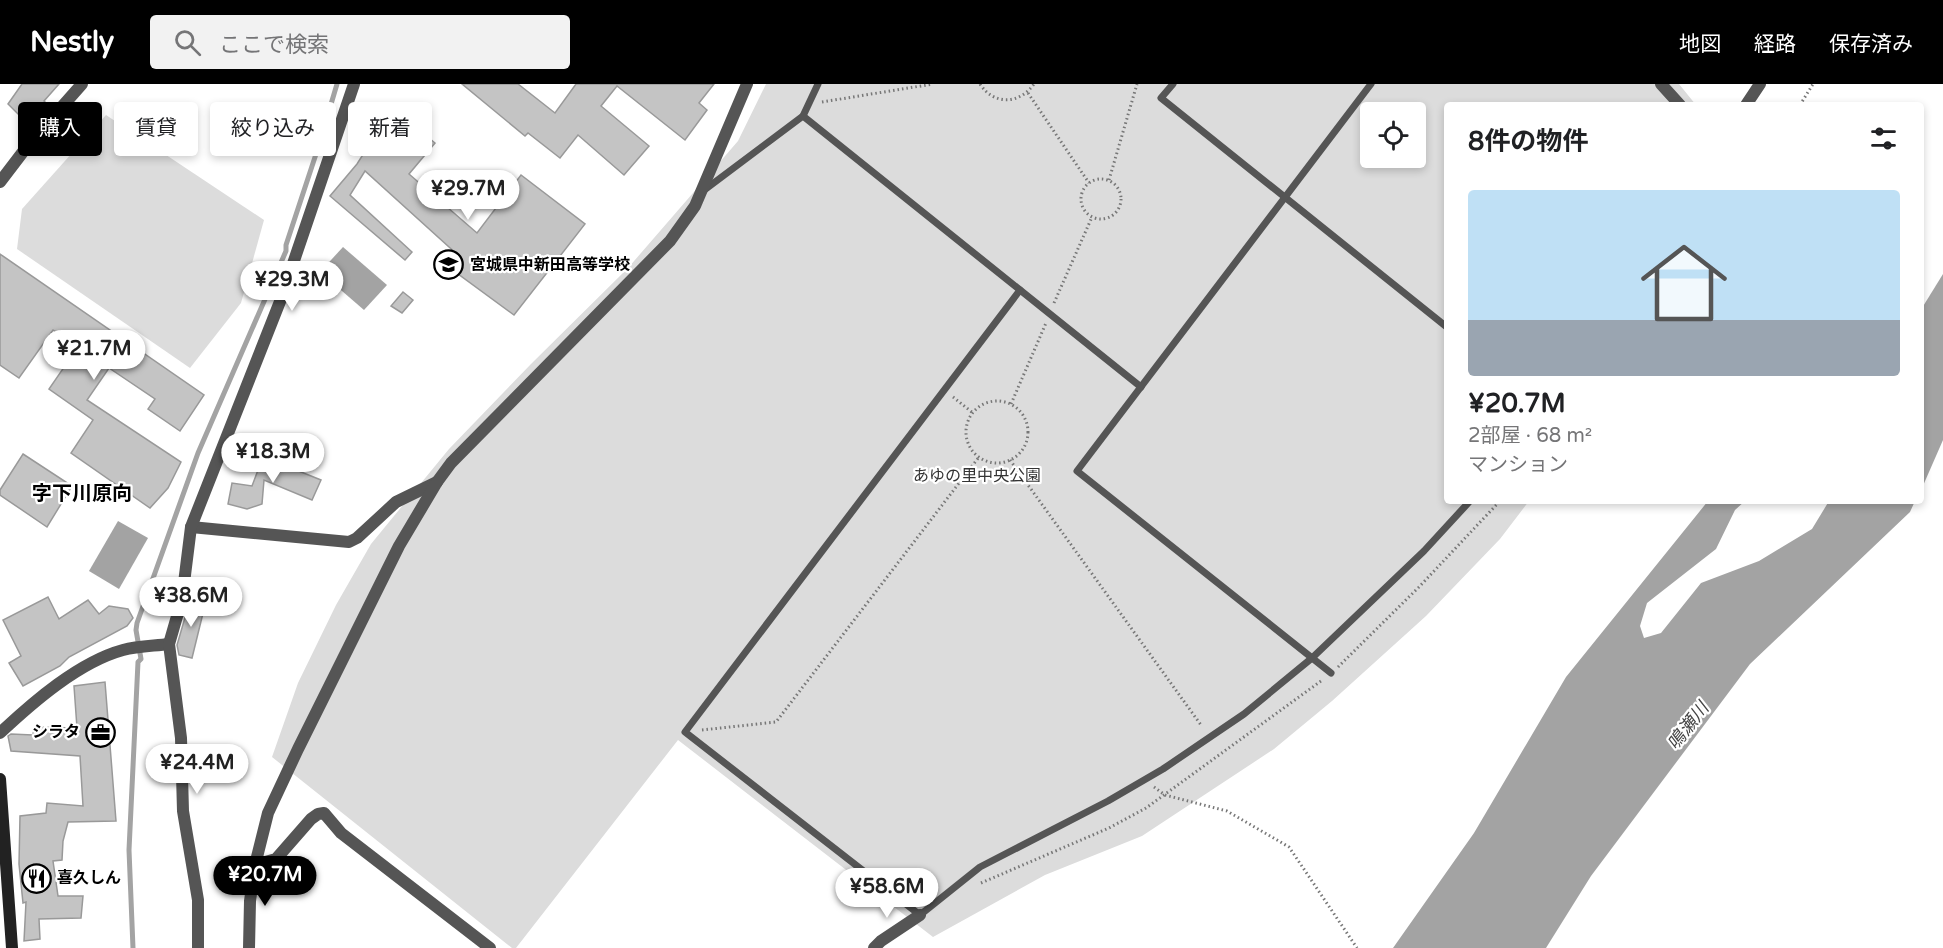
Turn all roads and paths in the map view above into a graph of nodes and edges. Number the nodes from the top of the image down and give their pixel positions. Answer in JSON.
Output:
{"nodes":[{"id":1,"x":82,"y":84,"type":"edge"},
{"id":2,"x":354,"y":84,"type":"edge"},
{"id":3,"x":747,"y":84,"type":"edge"},
{"id":4,"x":818,"y":84,"type":"edge"},
{"id":5,"x":933,"y":84,"type":"edge"},
{"id":6,"x":980,"y":84,"type":"edge"},
{"id":7,"x":1034,"y":84,"type":"edge"},
{"id":8,"x":1137,"y":84,"type":"edge"},
{"id":9,"x":1173,"y":84,"type":"edge"},
{"id":10,"x":1371,"y":84,"type":"edge"},
{"id":11,"x":1661,"y":84,"type":"edge"},
{"id":12,"x":1760,"y":84,"type":"edge"},
{"id":13,"x":1813,"y":84,"type":"edge"},
{"id":14,"x":1028,"y":93,"type":"junction"},
{"id":15,"x":1677,"y":102,"type":"edge"},
{"id":16,"x":1748,"y":102,"type":"edge"},
{"id":17,"x":1802,"y":102,"type":"edge"},
{"id":18,"x":809,"y":104,"type":"junction"},
{"id":19,"x":803,"y":116,"type":"junction"},
{"id":20,"x":1109,"y":180,"type":"junction"},
{"id":21,"x":0,"y":182,"type":"edge"},
{"id":22,"x":1089,"y":183,"type":"junction"},
{"id":23,"x":701,"y":192,"type":"junction"},
{"id":24,"x":1285,"y":198,"type":"junction"},
{"id":25,"x":1020,"y":290,"type":"junction"},
{"id":26,"x":1444,"y":324,"type":"edge"},
{"id":27,"x":1140,"y":387,"type":"junction"},
{"id":28,"x":944,"y":391,"type":"junction"},
{"id":29,"x":973,"y":413,"type":"junction"},
{"id":30,"x":979,"y":457,"type":"junction"},
{"id":31,"x":1010,"y":460,"type":"junction"},
{"id":32,"x":437,"y":482,"type":"junction"},
{"id":33,"x":1467,"y":504,"type":"edge"},
{"id":34,"x":1497,"y":504,"type":"edge"},
{"id":35,"x":191,"y":527,"type":"junction"},
{"id":36,"x":169,"y":644,"type":"junction"},
{"id":37,"x":1312,"y":658,"type":"junction"},
{"id":38,"x":1331,"y":673,"type":"junction"},
{"id":39,"x":1201,"y":724,"type":"dead end"},
{"id":40,"x":685,"y":732,"type":"junction"},
{"id":41,"x":0,"y":733,"type":"edge"},
{"id":42,"x":0,"y":779,"type":"edge"},
{"id":43,"x":1145,"y":779,"type":"junction"},
{"id":44,"x":1165,"y":795,"type":"junction"},
{"id":45,"x":255,"y":865,"type":"junction"},
{"id":46,"x":977,"y":884,"type":"dead end"},
{"id":47,"x":920,"y":915,"type":"junction"},
{"id":48,"x":12,"y":948,"type":"edge"},
{"id":49,"x":198,"y":948,"type":"edge"},
{"id":50,"x":249,"y":948,"type":"edge"},
{"id":51,"x":490,"y":948,"type":"edge"},
{"id":52,"x":874,"y":948,"type":"edge"},
{"id":53,"x":1357,"y":948,"type":"edge"}],
"edges":[{"from":1,"to":21,"type":"street"},
{"from":2,"to":35,"type":"street"},
{"from":3,"to":23,"type":"street"},
{"from":4,"to":18,"type":"lane"},
{"from":5,"to":18,"type":"path"},
{"from":6,"to":14,"type":"path"},
{"from":7,"to":14,"type":"path"},
{"from":8,"to":20,"type":"path"},
{"from":9,"to":24,"type":"lane"},
{"from":10,"to":24,"type":"lane"},
{"from":11,"to":15,"type":"street"},
{"from":12,"to":16,"type":"street"},
{"from":13,"to":17,"type":"path"},
{"from":14,"to":22,"type":"path"},
{"from":18,"to":19,"type":"lane"},
{"from":19,"to":23,"type":"lane"},
{"from":19,"to":25,"type":"lane"},
{"from":20,"to":22,"type":"path"},
{"from":20,"to":22,"type":"path"},
{"from":23,"to":32,"type":"street"},
{"from":24,"to":26,"type":"lane"},
{"from":24,"to":27,"type":"lane"},
{"from":25,"to":27,"type":"lane"},
{"from":25,"to":28,"type":"lane"},
{"from":27,"to":37,"type":"lane"},
{"from":28,"to":29,"type":"path"},
{"from":28,"to":40,"type":"lane"},
{"from":29,"to":30,"type":"path"},
{"from":29,"to":31,"type":"path"},
{"from":30,"to":31,"type":"path"},
{"from":30,"to":40,"type":"path"},
{"from":31,"to":39,"type":"path"},
{"from":32,"to":35,"type":"street"},
{"from":32,"to":45,"type":"street"},
{"from":33,"to":37,"type":"lane"},
{"from":34,"to":38,"type":"path"},
{"from":35,"to":36,"type":"street"},
{"from":36,"to":41,"type":"street"},
{"from":36,"to":49,"type":"street"},
{"from":37,"to":38,"type":"lane"},
{"from":37,"to":43,"type":"lane"},
{"from":38,"to":44,"type":"path"},
{"from":40,"to":47,"type":"lane"},
{"from":42,"to":48,"type":"street"},
{"from":43,"to":44,"type":"path"},
{"from":43,"to":47,"type":"lane"},
{"from":44,"to":46,"type":"path"},
{"from":44,"to":53,"type":"path"},
{"from":45,"to":50,"type":"street"},
{"from":45,"to":51,"type":"street"},
{"from":47,"to":52,"type":"street"}]}
